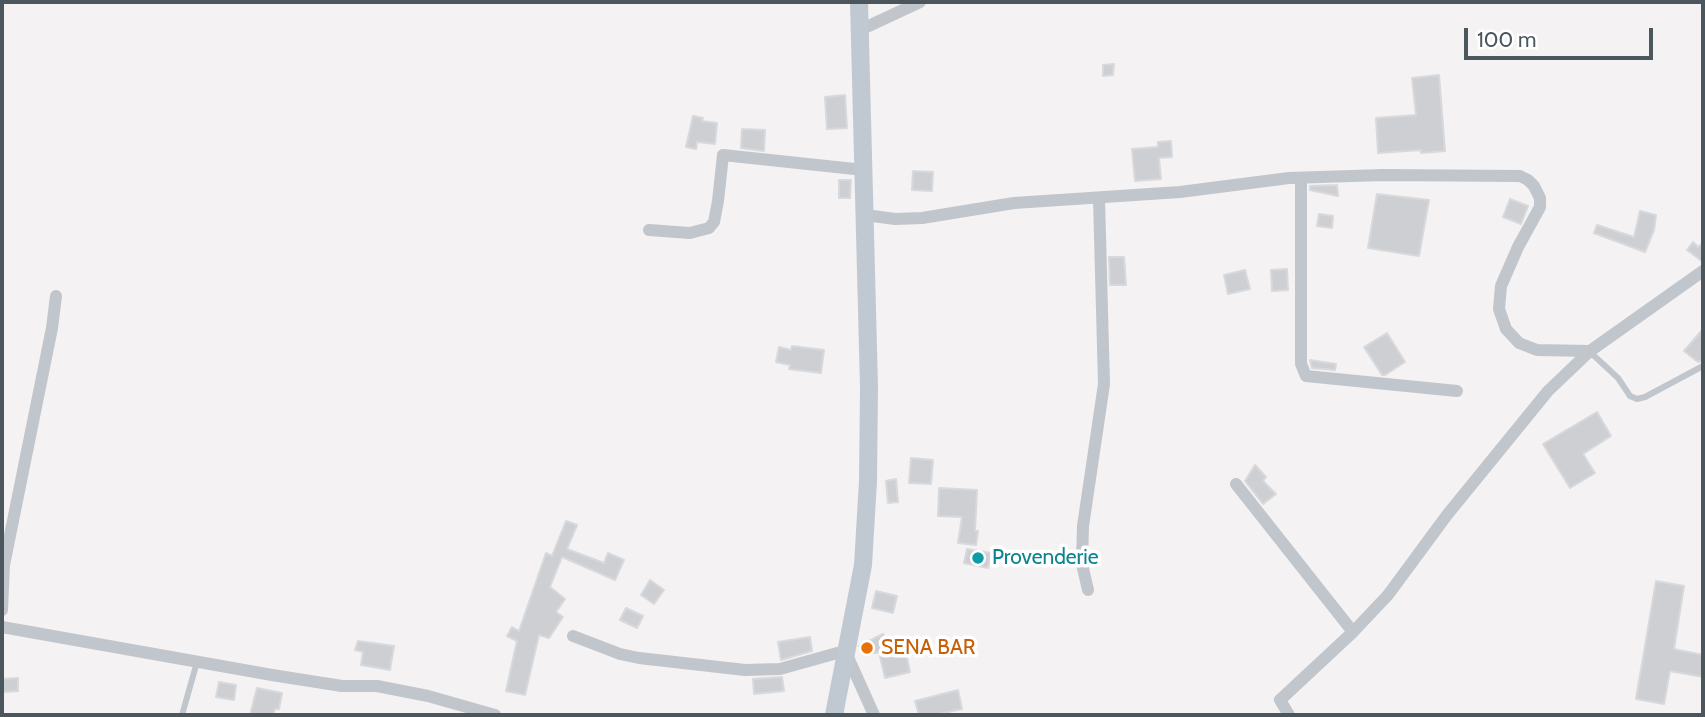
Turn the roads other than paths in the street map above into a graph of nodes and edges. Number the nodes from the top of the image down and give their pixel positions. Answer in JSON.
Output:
{"nodes":[{"id":1,"x":859,"y":2,"type":"edge"},
{"id":2,"x":920,"y":2,"type":"edge"},
{"id":3,"x":860,"y":30,"type":"junction"},
{"id":4,"x":864,"y":170,"type":"junction"},
{"id":5,"x":1301,"y":178,"type":"junction"},
{"id":6,"x":1099,"y":199,"type":"junction"},
{"id":7,"x":865,"y":215,"type":"junction"},
{"id":8,"x":649,"y":230,"type":"dead end"},
{"id":9,"x":1703,"y":271,"type":"edge"},
{"id":10,"x":56,"y":296,"type":"dead end"},
{"id":11,"x":1590,"y":351,"type":"junction"},
{"id":12,"x":1703,"y":366,"type":"edge"},
{"id":13,"x":1457,"y":391,"type":"dead end"},
{"id":14,"x":1236,"y":484,"type":"dead end"},
{"id":15,"x":1087,"y":590,"type":"dead end"},
{"id":16,"x":2,"y":610,"type":"edge"},
{"id":17,"x":2,"y":627,"type":"edge"},
{"id":18,"x":1353,"y":632,"type":"junction"},
{"id":19,"x":573,"y":636,"type":"dead end"},
{"id":20,"x":848,"y":652,"type":"junction"},
{"id":21,"x":197,"y":662,"type":"junction"},
{"id":22,"x":182,"y":715,"type":"edge"},
{"id":23,"x":495,"y":715,"type":"edge"},
{"id":24,"x":834,"y":715,"type":"edge"},
{"id":25,"x":874,"y":715,"type":"edge"},
{"id":26,"x":1289,"y":715,"type":"edge"}],
"edges":[{"from":1,"to":3,"type":"main road"},
{"from":2,"to":3,"type":"street"},
{"from":3,"to":4,"type":"main road"},
{"from":4,"to":7,"type":"main road"},
{"from":4,"to":8,"type":"street"},
{"from":5,"to":6,"type":"street"},
{"from":5,"to":11,"type":"street"},
{"from":5,"to":13,"type":"street"},
{"from":6,"to":7,"type":"street"},
{"from":6,"to":15,"type":"street"},
{"from":7,"to":20,"type":"main road"},
{"from":9,"to":11,"type":"street"},
{"from":10,"to":16,"type":"street"},
{"from":11,"to":12,"type":"lane"},
{"from":11,"to":18,"type":"street"},
{"from":14,"to":18,"type":"street"},
{"from":17,"to":21,"type":"street"},
{"from":18,"to":26,"type":"street"},
{"from":19,"to":20,"type":"street"},
{"from":20,"to":24,"type":"main road"},
{"from":20,"to":25,"type":"street"},
{"from":21,"to":22,"type":"lane"},
{"from":21,"to":23,"type":"street"}]}
